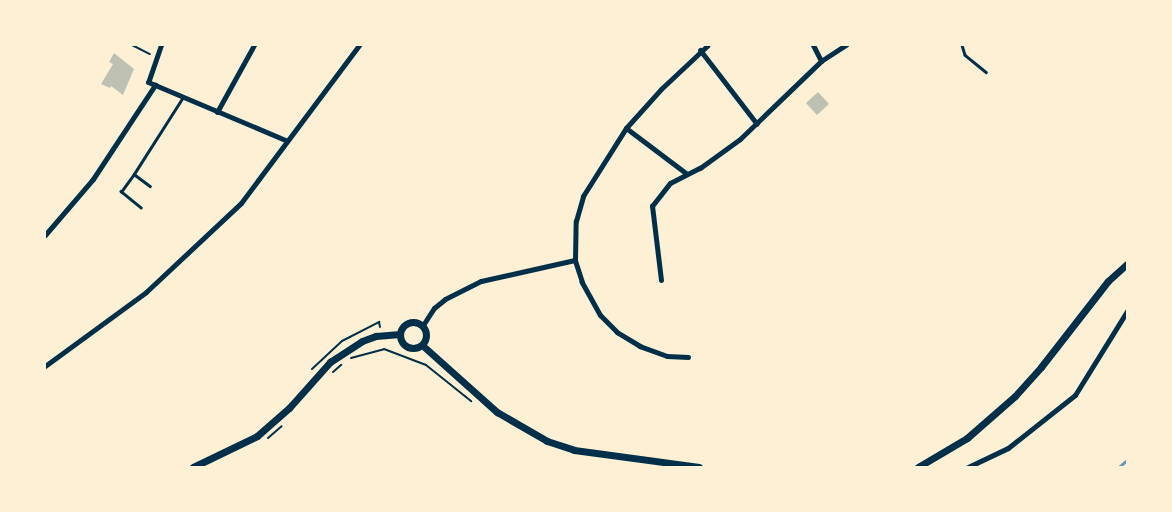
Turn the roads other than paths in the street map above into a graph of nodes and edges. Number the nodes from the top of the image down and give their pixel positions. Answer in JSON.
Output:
{"nodes":[{"id":1,"x":161,"y":45,"type":"edge"},
{"id":2,"x":254,"y":45,"type":"edge"},
{"id":3,"x":359,"y":45,"type":"edge"},
{"id":4,"x":708,"y":45,"type":"edge"},
{"id":5,"x":813,"y":45,"type":"edge"},
{"id":6,"x":846,"y":45,"type":"edge"},
{"id":7,"x":962,"y":45,"type":"edge"},
{"id":8,"x":700,"y":50,"type":"junction"},
{"id":9,"x":821,"y":61,"type":"junction"},
{"id":10,"x":986,"y":72,"type":"dead end"},
{"id":11,"x":155,"y":86,"type":"junction"},
{"id":12,"x":183,"y":97,"type":"junction"},
{"id":13,"x":217,"y":112,"type":"junction"},
{"id":14,"x":757,"y":124,"type":"junction"},
{"id":15,"x":626,"y":128,"type":"junction"},
{"id":16,"x":285,"y":140,"type":"junction"},
{"id":17,"x":134,"y":174,"type":"junction"},
{"id":18,"x":687,"y":174,"type":"junction"},
{"id":19,"x":150,"y":186,"type":"dead end"},
{"id":20,"x":141,"y":208,"type":"dead end"},
{"id":21,"x":45,"y":235,"type":"edge"},
{"id":22,"x":575,"y":260,"type":"junction"},
{"id":23,"x":1127,"y":264,"type":"edge"},
{"id":24,"x":661,"y":280,"type":"dead end"},
{"id":25,"x":1127,"y":311,"type":"edge"},
{"id":26,"x":423,"y":325,"type":"junction"},
{"id":27,"x":400,"y":334,"type":"junction"},
{"id":28,"x":422,"y":345,"type":"junction"},
{"id":29,"x":688,"y":357,"type":"dead end"},
{"id":30,"x":45,"y":366,"type":"edge"},
{"id":31,"x":193,"y":467,"type":"edge"},
{"id":32,"x":699,"y":467,"type":"edge"},
{"id":33,"x":918,"y":467,"type":"edge"},
{"id":34,"x":968,"y":467,"type":"edge"}],
"edges":[{"from":1,"to":11,"type":"street"},
{"from":2,"to":13,"type":"street"},
{"from":3,"to":16,"type":"street"},
{"from":4,"to":8,"type":"street"},
{"from":5,"to":9,"type":"street"},
{"from":6,"to":9,"type":"street"},
{"from":7,"to":10,"type":"lane"},
{"from":8,"to":14,"type":"street"},
{"from":8,"to":15,"type":"street"},
{"from":9,"to":14,"type":"street"},
{"from":11,"to":12,"type":"street"},
{"from":11,"to":21,"type":"street"},
{"from":12,"to":13,"type":"street"},
{"from":12,"to":17,"type":"lane"},
{"from":13,"to":16,"type":"street"},
{"from":14,"to":18,"type":"street"},
{"from":15,"to":18,"type":"street"},
{"from":15,"to":22,"type":"street"},
{"from":16,"to":30,"type":"street"},
{"from":17,"to":19,"type":"lane"},
{"from":17,"to":20,"type":"lane"},
{"from":18,"to":24,"type":"street"},
{"from":22,"to":26,"type":"street"},
{"from":22,"to":29,"type":"street"},
{"from":23,"to":33,"type":"street"},
{"from":25,"to":34,"type":"street"},
{"from":26,"to":27,"type":"street"},
{"from":26,"to":28,"type":"street"},
{"from":27,"to":28,"type":"street"},
{"from":27,"to":31,"type":"street"},
{"from":28,"to":32,"type":"street"}]}
